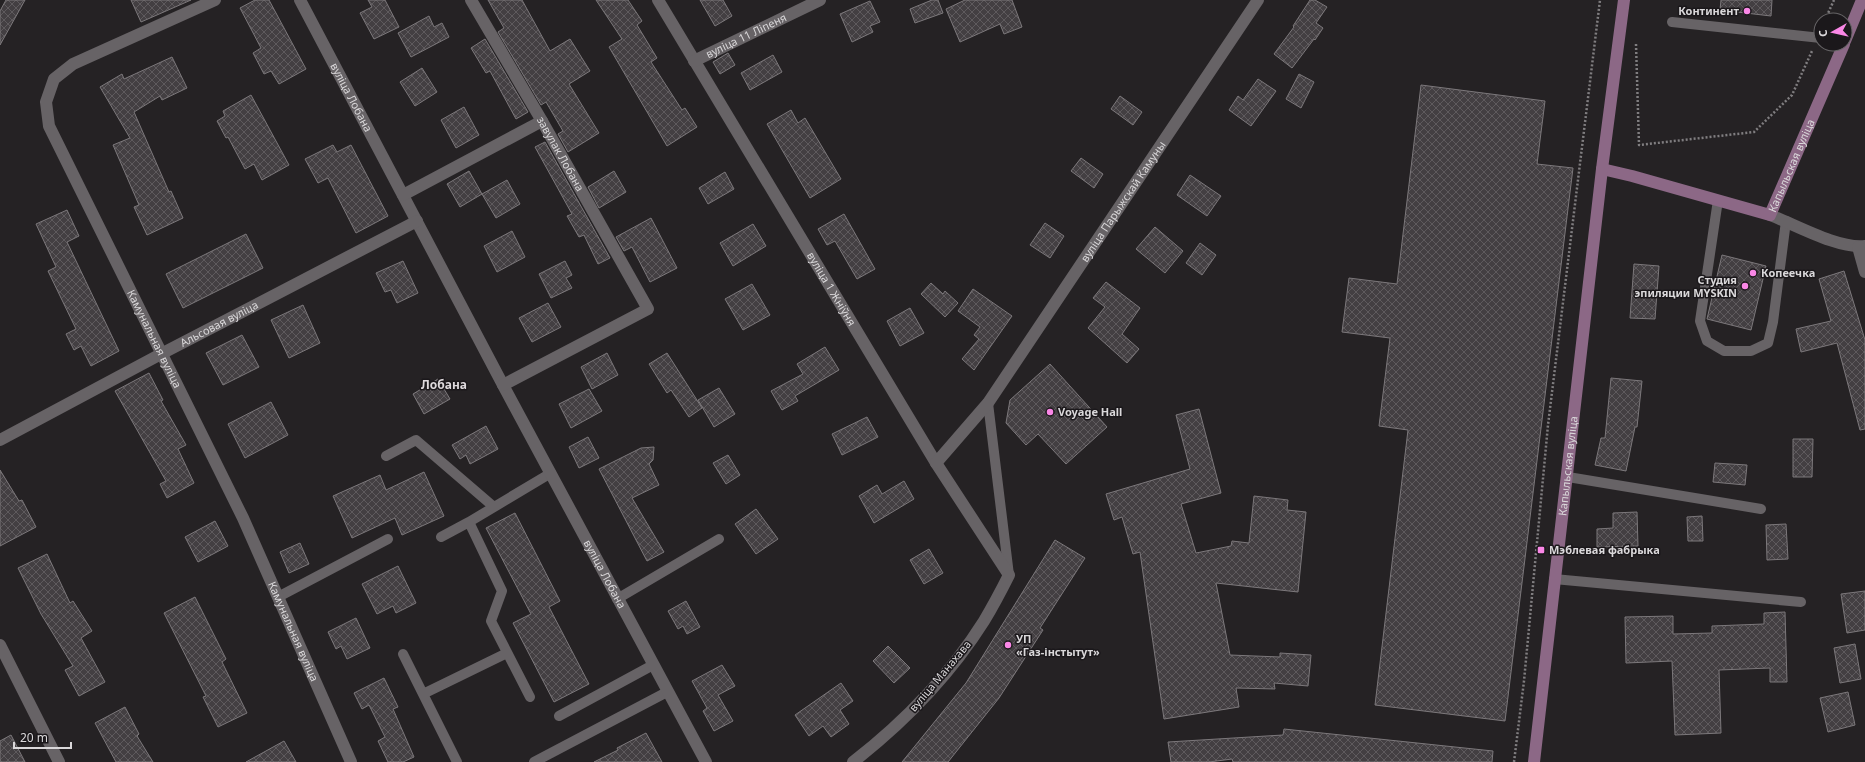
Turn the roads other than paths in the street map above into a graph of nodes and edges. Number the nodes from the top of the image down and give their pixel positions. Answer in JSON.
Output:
{"nodes":[{"id":1,"x":215,"y":0,"type":"edge"},
{"id":2,"x":300,"y":0,"type":"edge"},
{"id":3,"x":472,"y":0,"type":"edge"},
{"id":4,"x":658,"y":0,"type":"edge"},
{"id":5,"x":820,"y":0,"type":"edge"},
{"id":6,"x":1258,"y":0,"type":"edge"},
{"id":7,"x":1624,"y":0,"type":"edge"},
{"id":8,"x":1862,"y":0,"type":"edge"},
{"id":9,"x":1672,"y":22,"type":"dead end"},
{"id":10,"x":1853,"y":22,"type":"edge"},
{"id":11,"x":1813,"y":37,"type":"edge"},
{"id":12,"x":1841,"y":52,"type":"edge"},
{"id":13,"x":694,"y":62,"type":"junction"},
{"id":14,"x":542,"y":121,"type":"junction"},
{"id":15,"x":1602,"y":169,"type":"junction"},
{"id":16,"x":403,"y":195,"type":"junction"},
{"id":17,"x":1718,"y":200,"type":"junction"},
{"id":18,"x":1770,"y":215,"type":"junction"},
{"id":19,"x":417,"y":221,"type":"junction"},
{"id":20,"x":1786,"y":221,"type":"junction"},
{"id":21,"x":1861,"y":246,"type":"edge"},
{"id":22,"x":1865,"y":272,"type":"edge"},
{"id":23,"x":161,"y":354,"type":"junction"},
{"id":24,"x":503,"y":385,"type":"junction"},
{"id":25,"x":988,"y":403,"type":"junction"},
{"id":26,"x":0,"y":440,"type":"edge"},
{"id":27,"x":386,"y":456,"type":"dead end"},
{"id":28,"x":936,"y":463,"type":"junction"},
{"id":29,"x":550,"y":474,"type":"junction"},
{"id":30,"x":1568,"y":477,"type":"junction"},
{"id":31,"x":494,"y":507,"type":"junction"},
{"id":32,"x":1761,"y":509,"type":"dead end"},
{"id":33,"x":470,"y":522,"type":"junction"},
{"id":34,"x":441,"y":537,"type":"dead end"},
{"id":35,"x":719,"y":538,"type":"dead end"},
{"id":36,"x":388,"y":539,"type":"dead end"},
{"id":37,"x":1009,"y":575,"type":"junction"},
{"id":38,"x":1554,"y":579,"type":"junction"},
{"id":39,"x":278,"y":598,"type":"junction"},
{"id":40,"x":617,"y":599,"type":"junction"},
{"id":41,"x":1801,"y":602,"type":"dead end"},
{"id":42,"x":0,"y":645,"type":"edge"},
{"id":43,"x":507,"y":653,"type":"junction"},
{"id":44,"x":403,"y":654,"type":"dead end"},
{"id":45,"x":653,"y":665,"type":"junction"},
{"id":46,"x":667,"y":692,"type":"junction"},
{"id":47,"x":423,"y":694,"type":"junction"},
{"id":48,"x":530,"y":697,"type":"dead end"},
{"id":49,"x":559,"y":716,"type":"dead end"},
{"id":50,"x":58,"y":762,"type":"edge"},
{"id":51,"x":351,"y":762,"type":"edge"},
{"id":52,"x":457,"y":762,"type":"edge"},
{"id":53,"x":534,"y":762,"type":"edge"},
{"id":54,"x":706,"y":762,"type":"edge"},
{"id":55,"x":853,"y":762,"type":"edge"},
{"id":56,"x":1534,"y":762,"type":"edge"}],
"edges":[{"from":1,"to":23,"type":"street","name":"Камунальная вуліца"},
{"from":2,"to":16,"type":"street","name":"вуліца Лобана"},
{"from":3,"to":14,"type":"street","name":"завулак Лобана"},
{"from":4,"to":13,"type":"street","name":"вуліца 1 Жніўня"},
{"from":5,"to":13,"type":"street","name":"вуліца 11 Ліпеня"},
{"from":6,"to":25,"type":"street","name":"вуліца Парыжскай Камуны"},
{"from":7,"to":15,"type":"main road","name":"Капыльская вуліца"},
{"from":8,"to":10,"type":"main road"},
{"from":9,"to":11,"type":"lane"},
{"from":12,"to":18,"type":"main road","name":"Капыльская вуліца"},
{"from":13,"to":28,"type":"street","name":"вуліца 1 Жніўня"},
{"from":14,"to":16,"type":"street"},
{"from":14,"to":24,"type":"street","name":"завулак Лобана"},
{"from":15,"to":17,"type":"main road","name":"Капыльская вуліца"},
{"from":15,"to":30,"type":"main road","name":"Капыльская вуліца"},
{"from":16,"to":19,"type":"street","name":"вуліца Лобана"},
{"from":17,"to":18,"type":"main road","name":"Капыльская вуліца"},
{"from":17,"to":20,"type":"lane"},
{"from":18,"to":20,"type":"street"},
{"from":19,"to":23,"type":"street","name":"Альсовая вуліца"},
{"from":19,"to":24,"type":"street","name":"вуліца Лобана"},
{"from":20,"to":21,"type":"street"},
{"from":21,"to":22,"type":"street"},
{"from":23,"to":26,"type":"street","name":"Альсовая вуліца"},
{"from":23,"to":39,"type":"street","name":"Камунальная вуліца"},
{"from":24,"to":29,"type":"street","name":"вуліца Лобана"},
{"from":25,"to":28,"type":"street","name":"вуліца Парыжскай Камуны"},
{"from":25,"to":37,"type":"lane"},
{"from":27,"to":31,"type":"lane"},
{"from":28,"to":37,"type":"street","name":"вуліца 1 Жніўня"},
{"from":29,"to":31,"type":"lane"},
{"from":29,"to":40,"type":"street","name":"вуліца Лобана"},
{"from":30,"to":32,"type":"lane"},
{"from":30,"to":38,"type":"main road","name":"Капыльская вуліца"},
{"from":31,"to":33,"type":"lane"},
{"from":33,"to":34,"type":"lane"},
{"from":33,"to":43,"type":"lane"},
{"from":35,"to":40,"type":"lane"},
{"from":36,"to":39,"type":"lane"},
{"from":37,"to":55,"type":"street","name":"вуліца Манахава"},
{"from":38,"to":41,"type":"lane"},
{"from":38,"to":56,"type":"main road","name":"Капыльская вуліца"},
{"from":39,"to":51,"type":"street","name":"Камунальная вуліца"},
{"from":40,"to":45,"type":"street","name":"вуліца Лобана"},
{"from":42,"to":50,"type":"street"},
{"from":43,"to":47,"type":"lane"},
{"from":43,"to":48,"type":"lane"},
{"from":44,"to":47,"type":"lane"},
{"from":45,"to":46,"type":"street","name":"вуліца Лобана"},
{"from":45,"to":49,"type":"lane"},
{"from":46,"to":53,"type":"lane"},
{"from":46,"to":54,"type":"street","name":"вуліца Лобана"},
{"from":47,"to":52,"type":"lane"}]}
